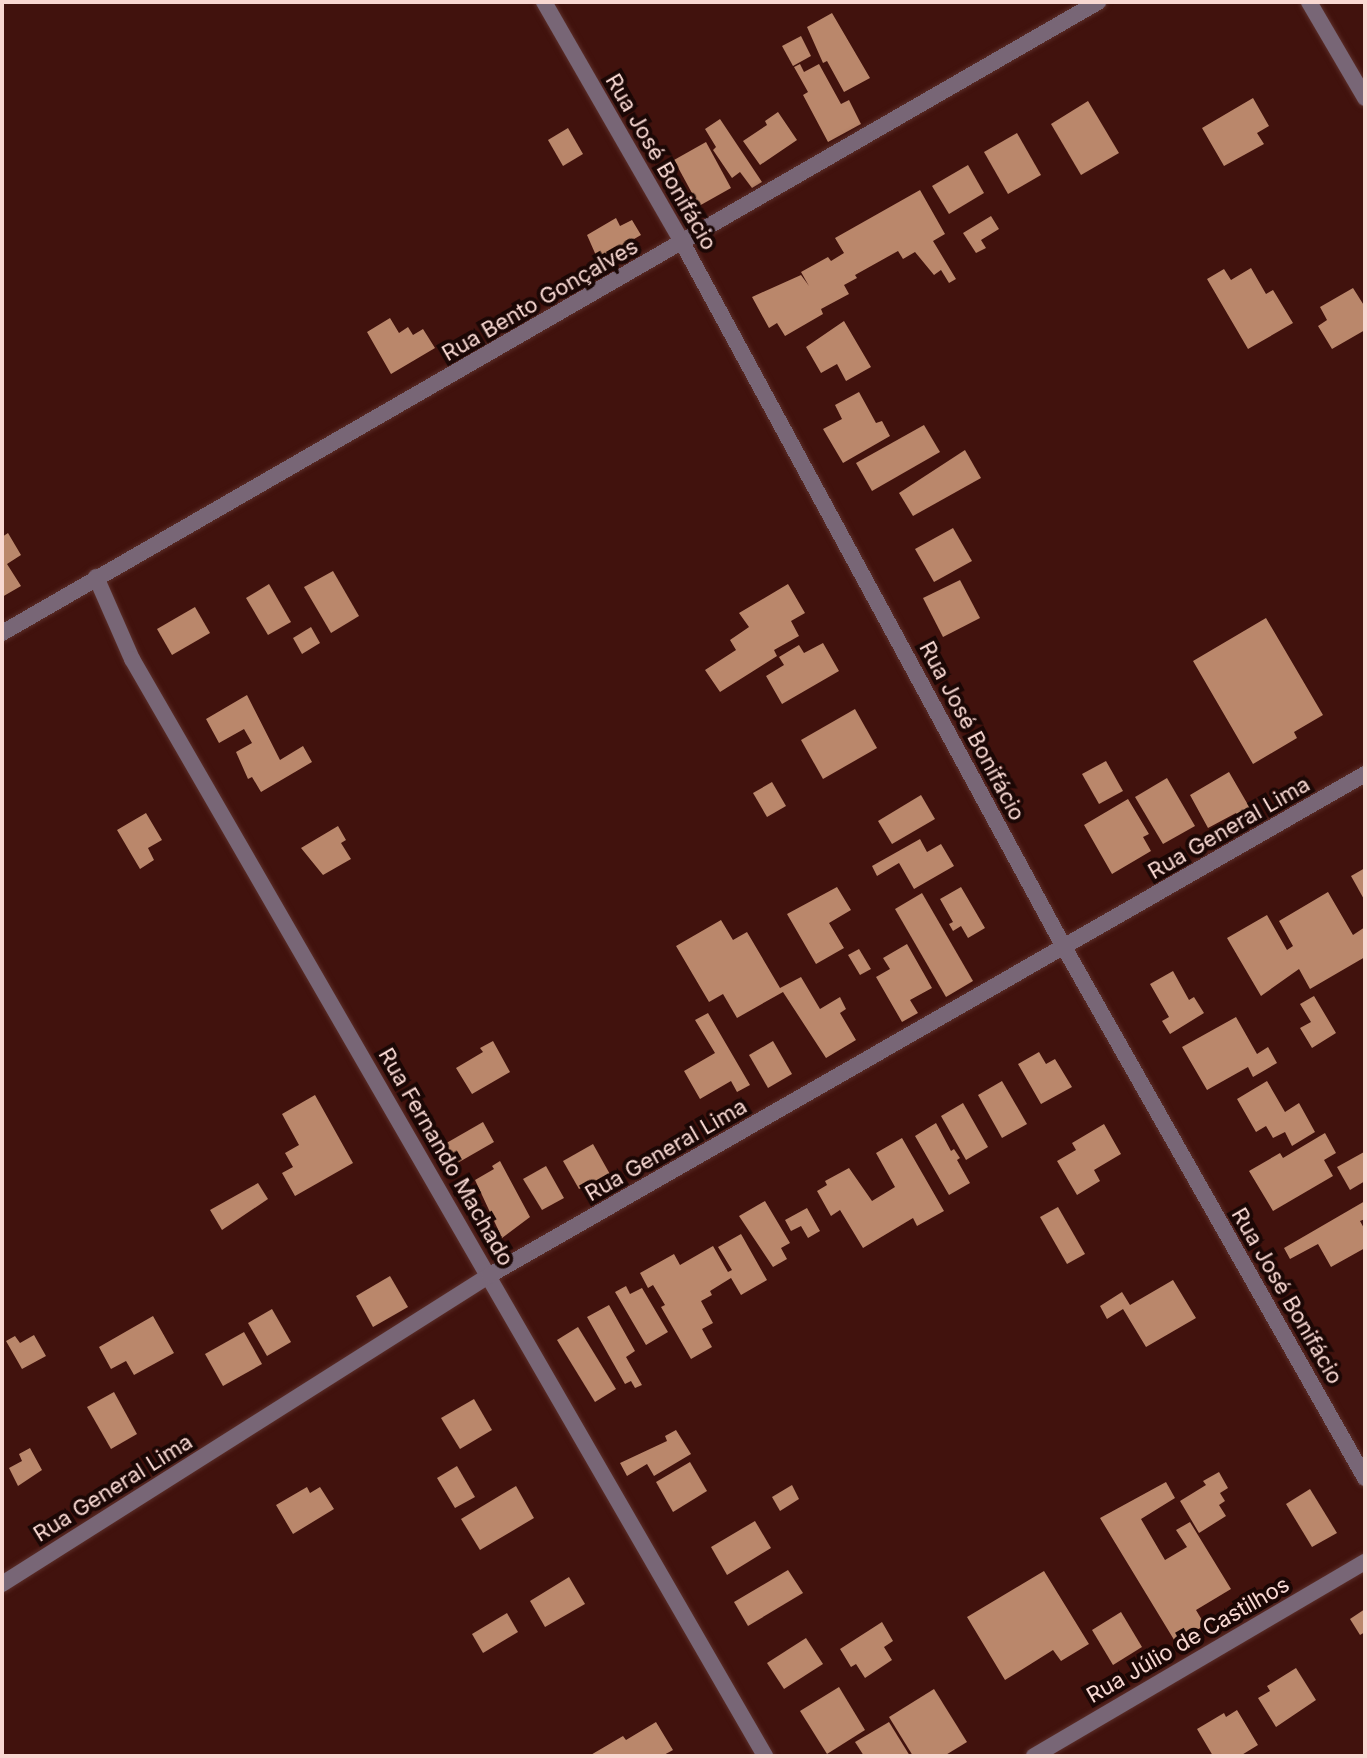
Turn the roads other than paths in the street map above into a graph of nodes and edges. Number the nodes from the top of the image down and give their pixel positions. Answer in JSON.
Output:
{"nodes":[{"id":1,"x":544,"y":2,"type":"edge"},
{"id":2,"x":1098,"y":2,"type":"edge"},
{"id":3,"x":1309,"y":2,"type":"edge"},
{"id":4,"x":1365,"y":98,"type":"edge"},
{"id":5,"x":683,"y":244,"type":"junction"},
{"id":6,"x":96,"y":577,"type":"junction"},
{"id":7,"x":2,"y":633,"type":"edge"},
{"id":8,"x":1365,"y":774,"type":"edge"},
{"id":9,"x":1065,"y":949,"type":"junction"},
{"id":10,"x":490,"y":1275,"type":"junction"},
{"id":11,"x":1365,"y":1478,"type":"edge"},
{"id":12,"x":1365,"y":1562,"type":"edge"},
{"id":13,"x":2,"y":1584,"type":"edge"},
{"id":14,"x":765,"y":1756,"type":"edge"},
{"id":15,"x":1034,"y":1756,"type":"edge"}],
"edges":[{"from":1,"to":5,"type":"street","name":"Rua José Bonifácio"},
{"from":2,"to":5,"type":"street","name":"Rua Bento Gonçalves"},
{"from":3,"to":4,"type":"street"},
{"from":5,"to":6,"type":"street","name":"Rua Bento Gonçalves"},
{"from":5,"to":9,"type":"street","name":"Rua José Bonifácio"},
{"from":6,"to":7,"type":"street","name":"Rua Bento Gonçalves"},
{"from":6,"to":10,"type":"street","name":"Rua Fernando Machado"},
{"from":8,"to":9,"type":"street","name":"Rua General Lima"},
{"from":9,"to":10,"type":"street","name":"Rua General Lima"},
{"from":9,"to":11,"type":"street","name":"Rua José Bonifácio"},
{"from":10,"to":13,"type":"street","name":"Rua General Lima"},
{"from":10,"to":14,"type":"street","name":"Rua Fernando Machado"},
{"from":12,"to":15,"type":"street","name":"Rua Júlio de Castilhos"}]}
